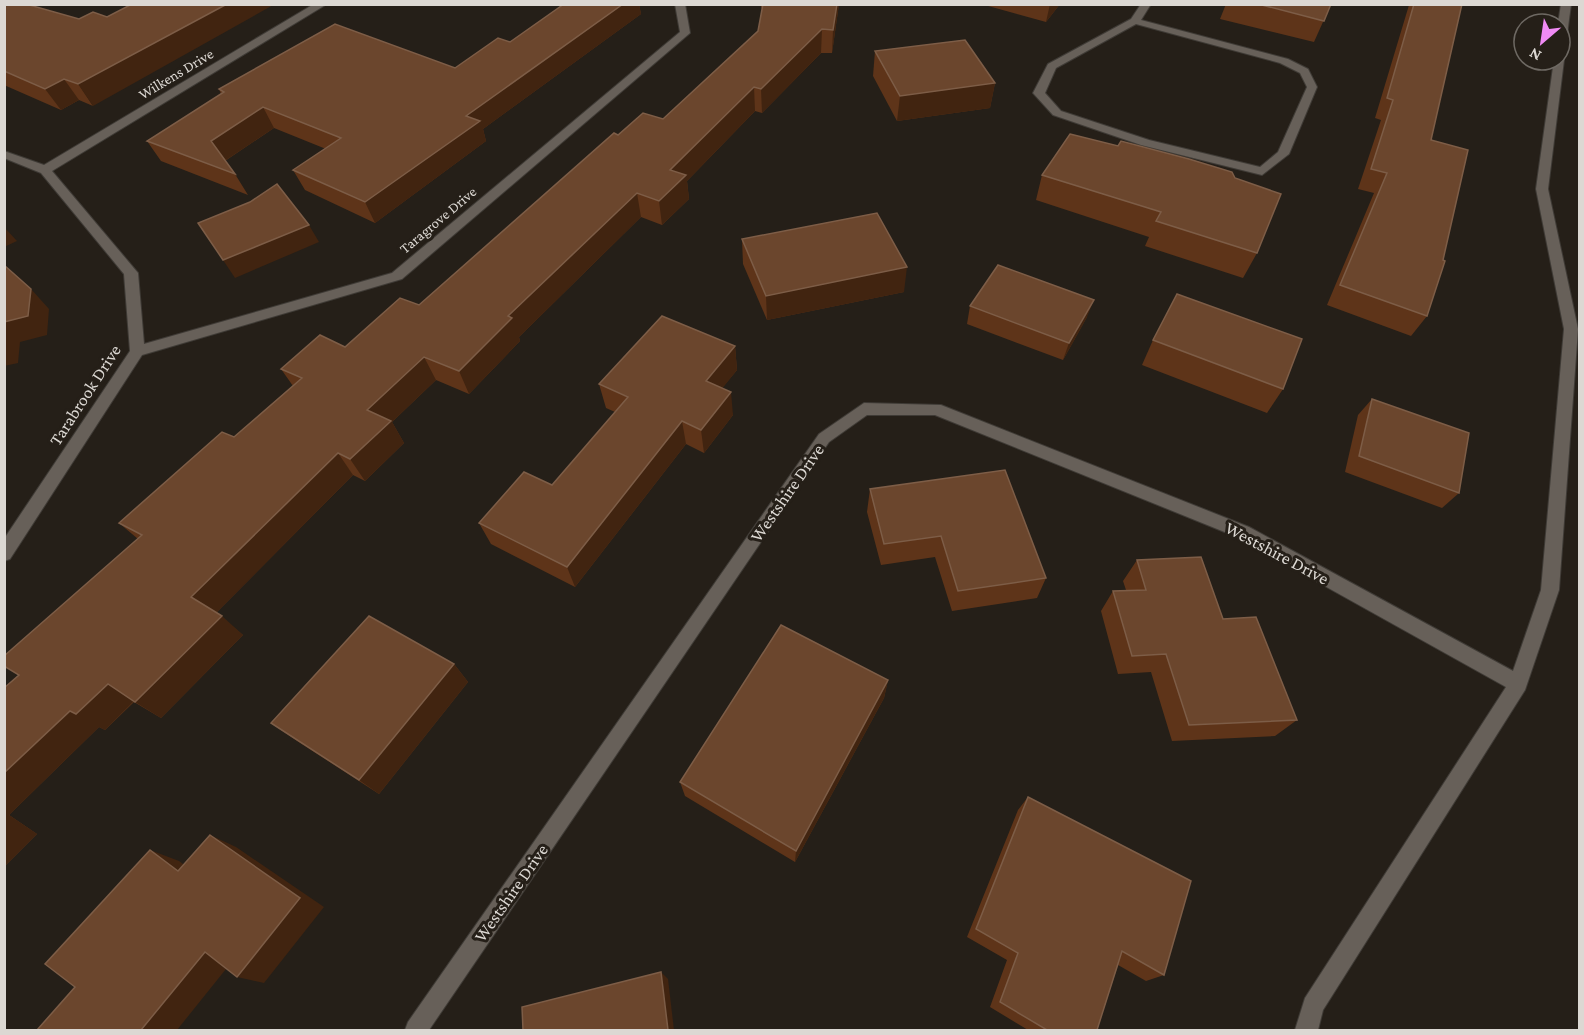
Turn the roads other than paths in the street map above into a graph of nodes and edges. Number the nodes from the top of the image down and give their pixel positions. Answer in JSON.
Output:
{"nodes":[{"id":1,"x":322,"y":4,"type":"edge"},
{"id":2,"x":680,"y":4,"type":"edge"},
{"id":3,"x":1146,"y":4,"type":"edge"},
{"id":4,"x":1135,"y":21,"type":"junction"},
{"id":5,"x":1557,"y":72,"type":"edge"},
{"id":6,"x":4,"y":154,"type":"edge"},
{"id":7,"x":45,"y":170,"type":"junction"},
{"id":8,"x":137,"y":351,"type":"junction"},
{"id":9,"x":4,"y":554,"type":"edge"},
{"id":10,"x":1518,"y":684,"type":"junction"},
{"id":11,"x":416,"y":1030,"type":"edge"},
{"id":12,"x":1307,"y":1030,"type":"edge"}],
"edges":[{"from":1,"to":7,"type":"street","name":"Wilkens Drive"},
{"from":2,"to":8,"type":"street","name":"Taragrove Drive"},
{"from":3,"to":4,"type":"street"},
{"from":4,"to":4,"type":"street"},
{"from":5,"to":10,"type":"street"},
{"from":6,"to":7,"type":"street","name":"Tarabrook Drive"},
{"from":7,"to":8,"type":"street","name":"Tarabrook Drive"},
{"from":8,"to":9,"type":"street","name":"Tarabrook Drive"},
{"from":10,"to":11,"type":"street","name":"Westshire Drive"},
{"from":10,"to":12,"type":"street"}]}
